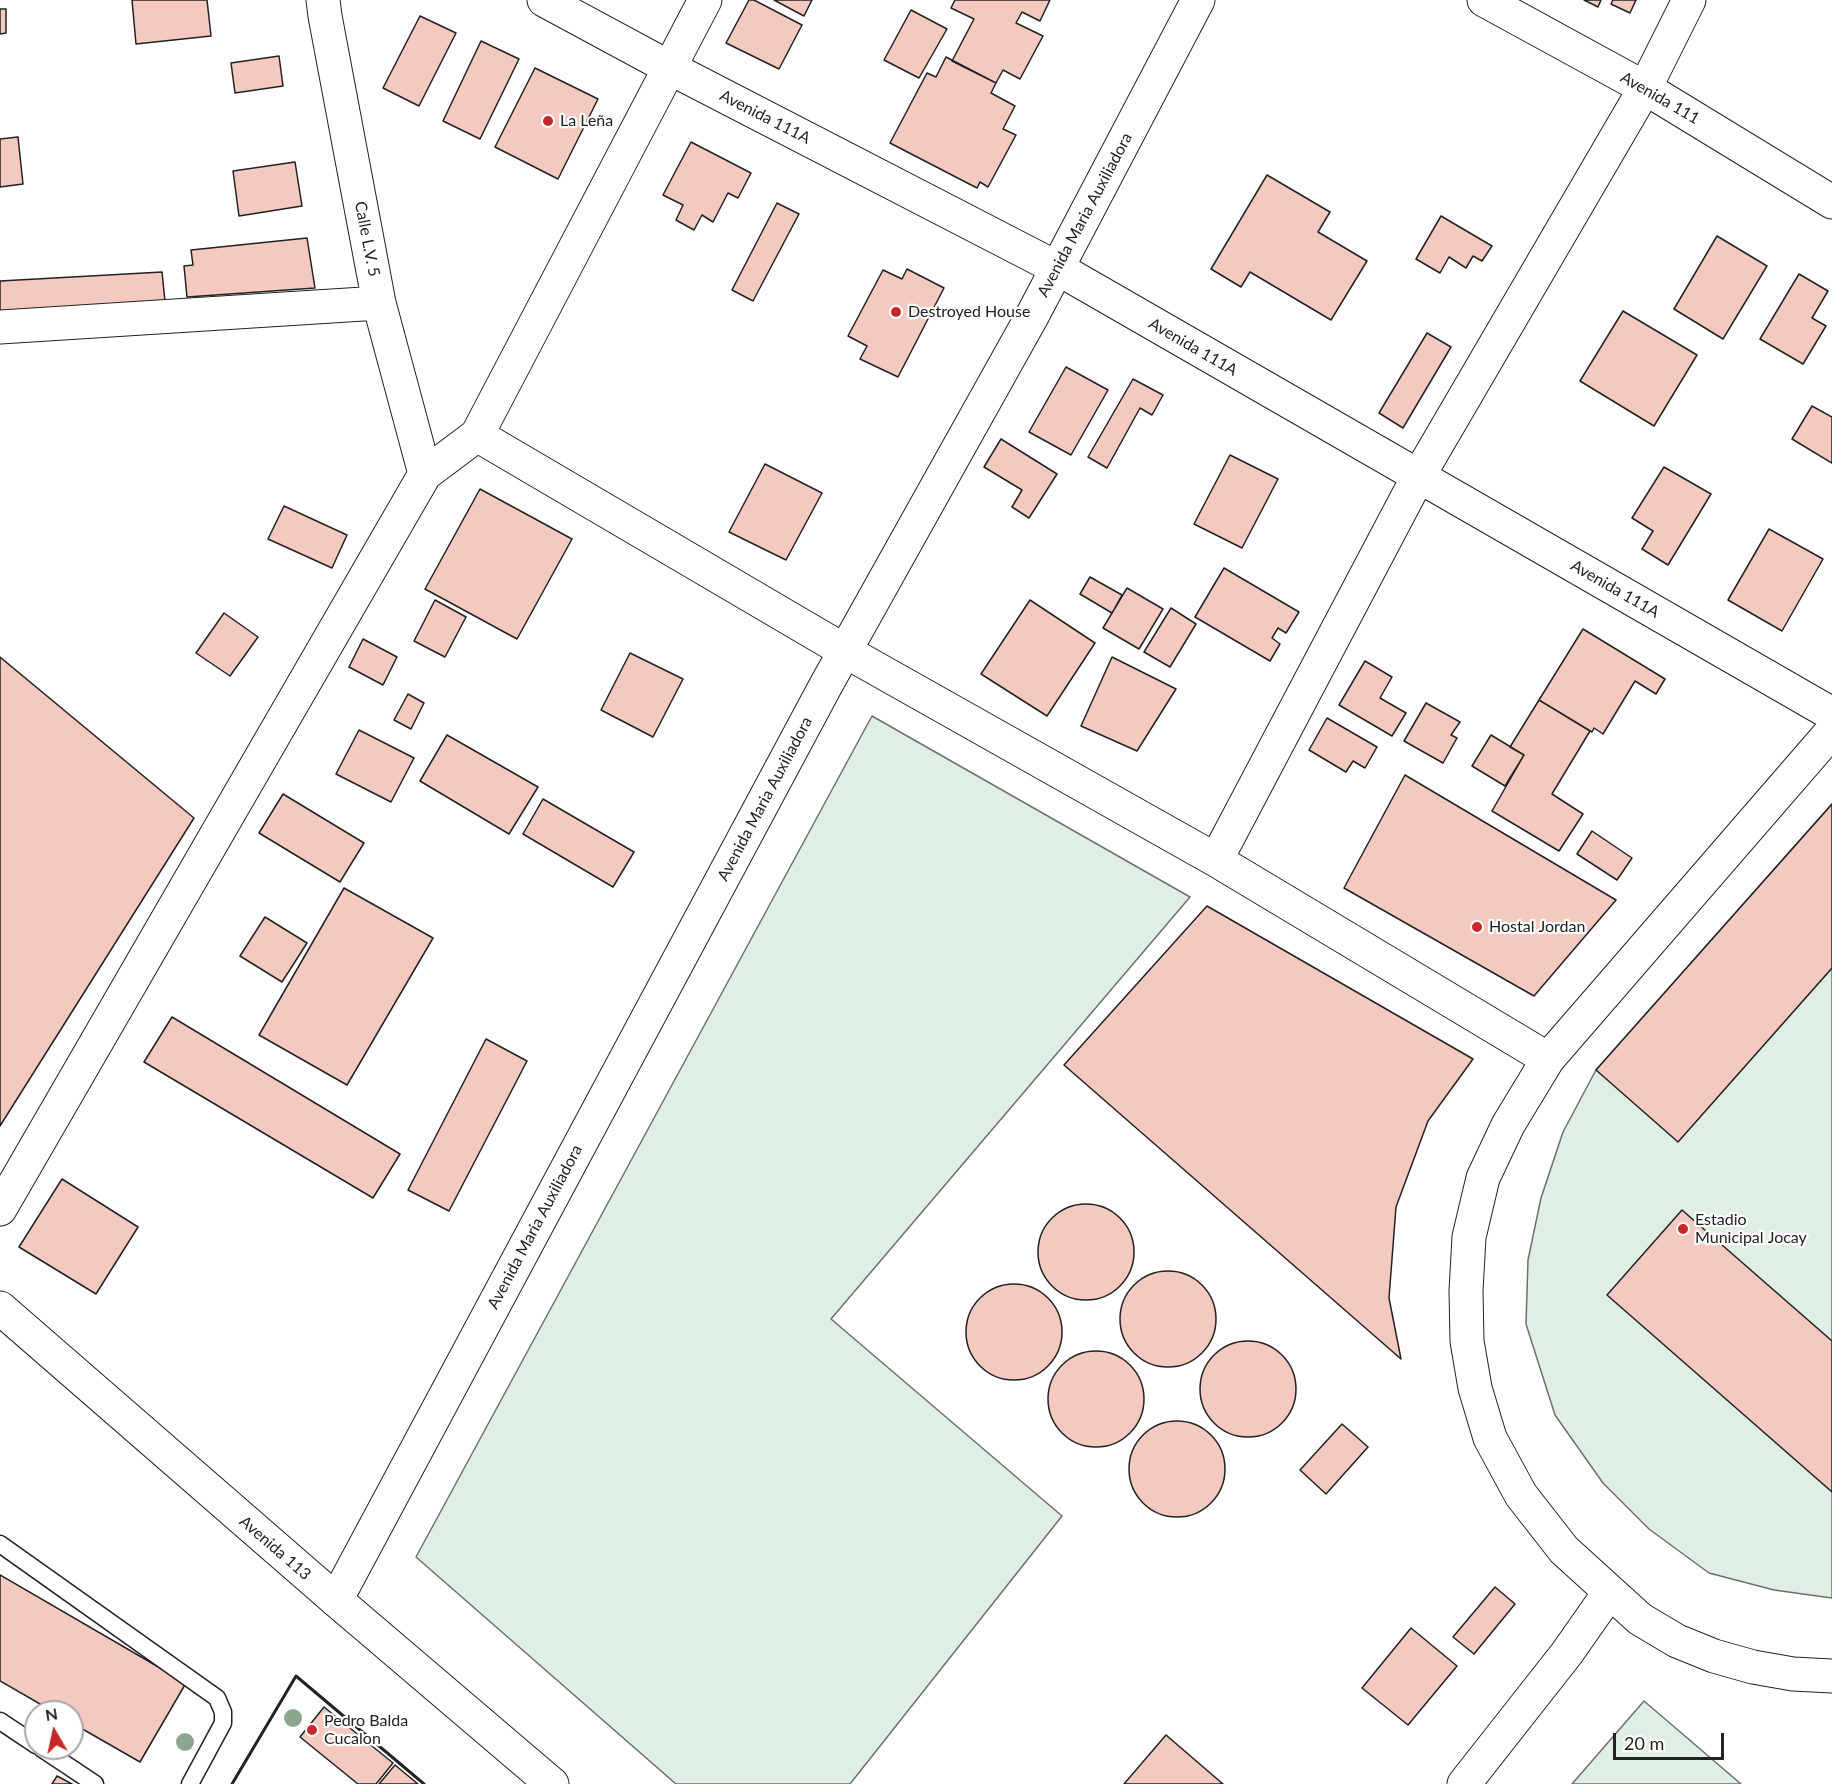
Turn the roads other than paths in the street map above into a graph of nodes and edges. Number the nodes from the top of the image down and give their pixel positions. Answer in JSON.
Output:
{"nodes":[{"id":1,"x":323,"y":0,"type":"edge"},
{"id":2,"x":544,"y":0,"type":"edge"},
{"id":3,"x":705,"y":0,"type":"edge"},
{"id":4,"x":1198,"y":0,"type":"edge"},
{"id":5,"x":1484,"y":0,"type":"edge"},
{"id":6,"x":1689,"y":0,"type":"edge"},
{"id":7,"x":670,"y":68,"type":"junction"},
{"id":8,"x":1645,"y":88,"type":"junction"},
{"id":9,"x":1832,"y":202,"type":"edge"},
{"id":10,"x":1057,"y":268,"type":"junction"},
{"id":11,"x":379,"y":303,"type":"junction"},
{"id":12,"x":0,"y":327,"type":"edge"},
{"id":13,"x":477,"y":435,"type":"junction"},
{"id":14,"x":425,"y":474,"type":"junction"},
{"id":15,"x":1418,"y":477,"type":"junction"},
{"id":16,"x":845,"y":651,"type":"junction"},
{"id":17,"x":1832,"y":714,"type":"edge"},
{"id":18,"x":1832,"y":731,"type":"edge"},
{"id":19,"x":1216,"y":860,"type":"junction"},
{"id":20,"x":1548,"y":1059,"type":"junction"},
{"id":21,"x":0,"y":1209,"type":"edge"},
{"id":22,"x":0,"y":1308,"type":"edge"},
{"id":23,"x":0,"y":1544,"type":"edge"},
{"id":24,"x":1609,"y":1593,"type":"junction"},
{"id":25,"x":336,"y":1600,"type":"junction"},
{"id":26,"x":1832,"y":1676,"type":"edge"},
{"id":27,"x":0,"y":1721,"type":"edge"},
{"id":28,"x":24,"y":1737,"type":"edge"},
{"id":29,"x":59,"y":1760,"type":"edge"},
{"id":30,"x":95,"y":1784,"type":"edge"},
{"id":31,"x":190,"y":1784,"type":"edge"},
{"id":32,"x":552,"y":1784,"type":"edge"},
{"id":33,"x":1464,"y":1784,"type":"edge"}],
"edges":[{"from":1,"to":11,"type":"street","name":"Calle L.V. 5"},
{"from":2,"to":7,"type":"street","name":"Avenida 111A"},
{"from":3,"to":7,"type":"street"},
{"from":4,"to":10,"type":"street","name":"Avenida Maria Auxiliadora"},
{"from":5,"to":8,"type":"street","name":"Avenida 111"},
{"from":6,"to":8,"type":"street"},
{"from":7,"to":10,"type":"street","name":"Avenida 111A"},
{"from":7,"to":13,"type":"street"},
{"from":8,"to":9,"type":"street","name":"Avenida 111"},
{"from":8,"to":15,"type":"street"},
{"from":10,"to":15,"type":"street","name":"Avenida 111A"},
{"from":10,"to":16,"type":"street","name":"Avenida Maria Auxiliadora"},
{"from":11,"to":12,"type":"street"},
{"from":11,"to":14,"type":"street","name":"Calle L.V. 5"},
{"from":13,"to":14,"type":"street"},
{"from":13,"to":16,"type":"street"},
{"from":14,"to":21,"type":"street"},
{"from":15,"to":17,"type":"street","name":"Avenida 111A"},
{"from":15,"to":19,"type":"street"},
{"from":16,"to":19,"type":"street"},
{"from":16,"to":25,"type":"street","name":"Avenida Maria Auxiliadora"},
{"from":18,"to":20,"type":"street"},
{"from":19,"to":20,"type":"street"},
{"from":20,"to":24,"type":"street"},
{"from":22,"to":25,"type":"street","name":"Avenida 113"},
{"from":23,"to":31,"type":"lane"},
{"from":24,"to":26,"type":"street"},
{"from":24,"to":33,"type":"street"},
{"from":25,"to":32,"type":"street","name":"Avenida 113"},
{"from":27,"to":28,"type":"lane"},
{"from":29,"to":30,"type":"lane"}]}
